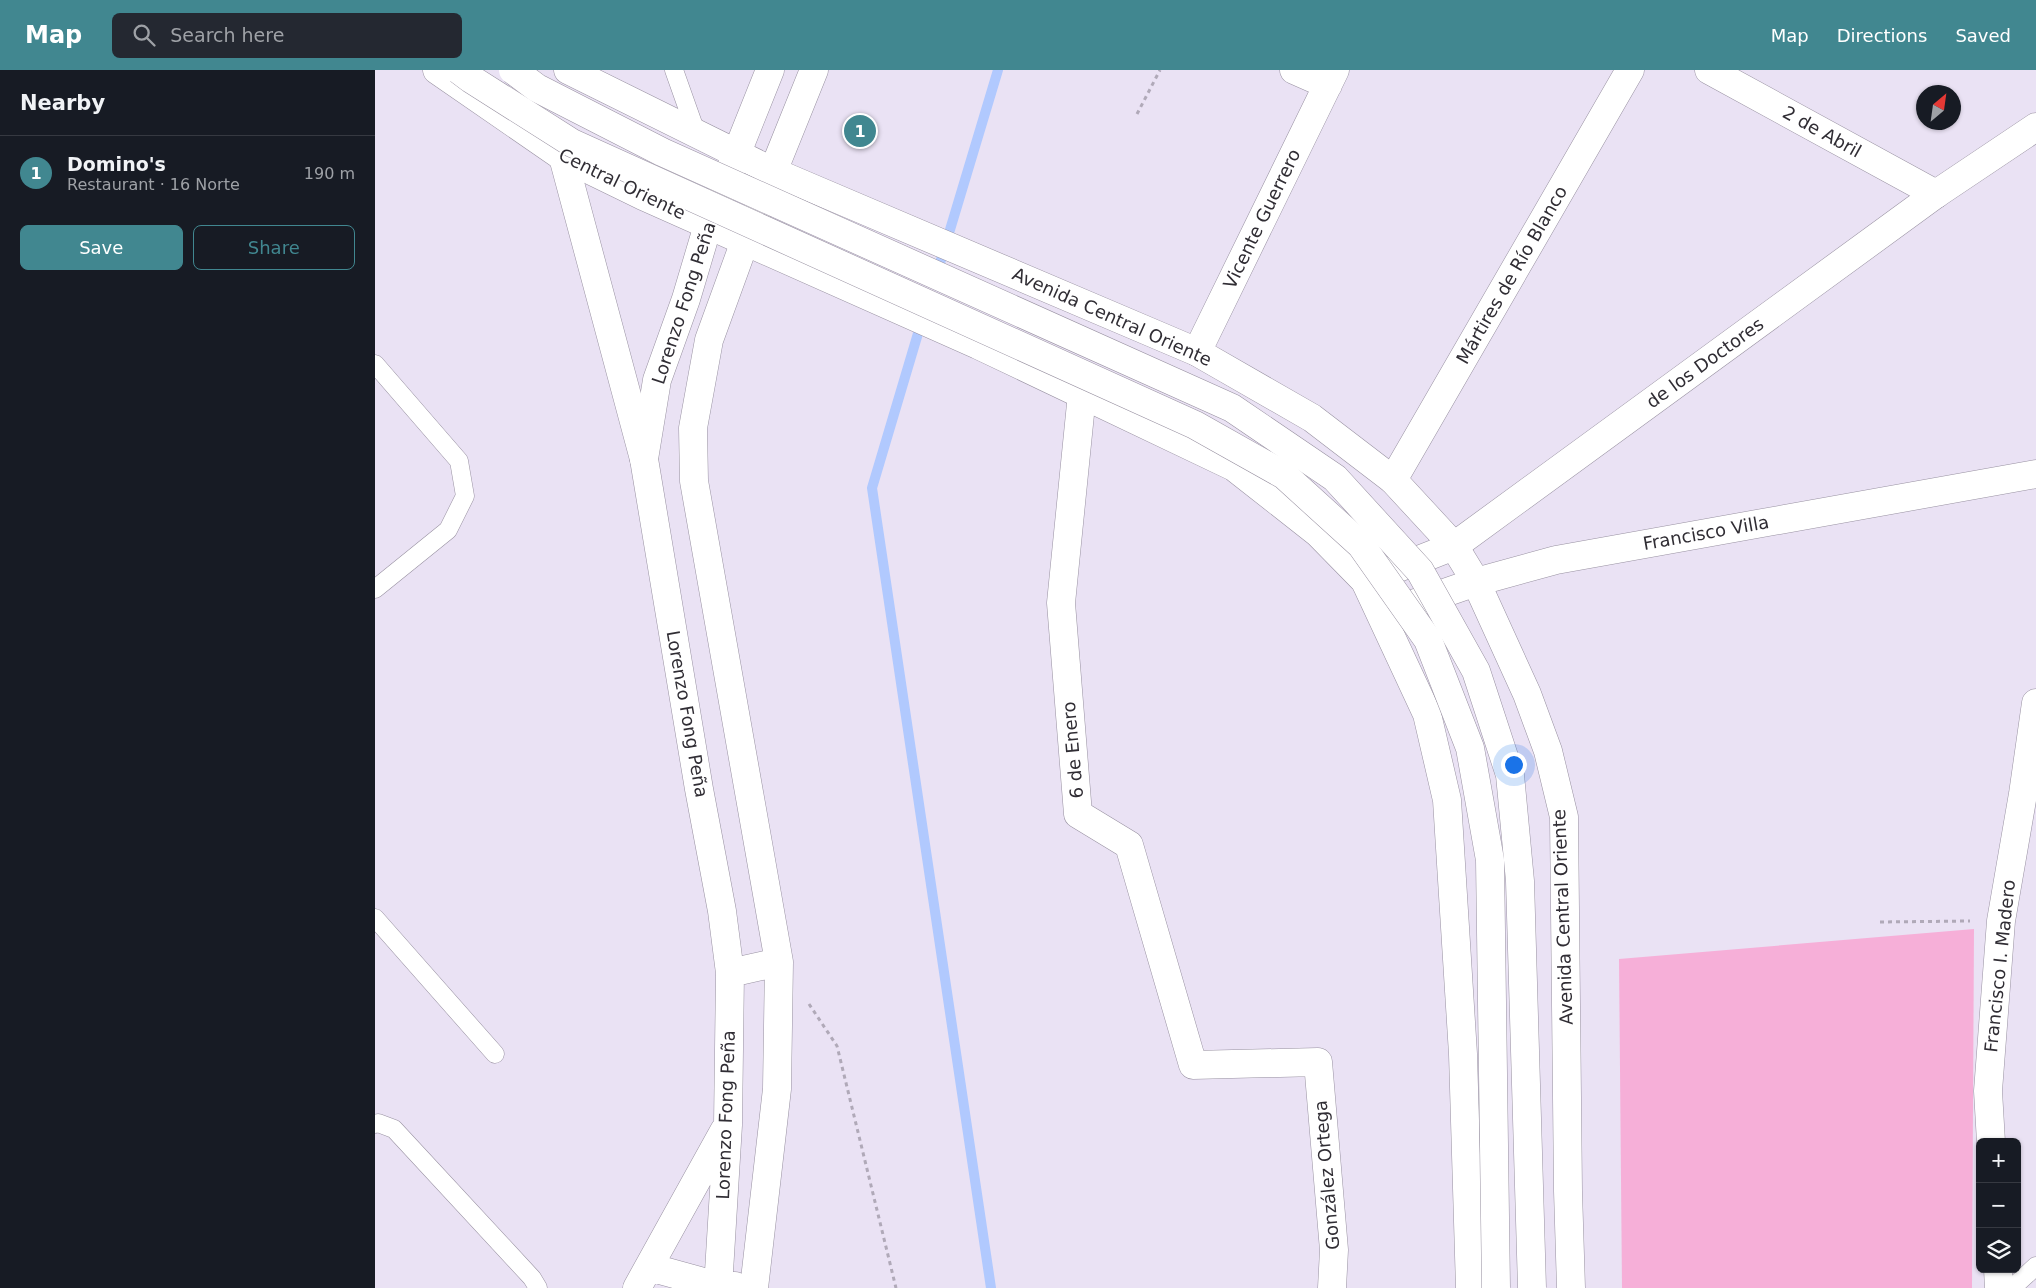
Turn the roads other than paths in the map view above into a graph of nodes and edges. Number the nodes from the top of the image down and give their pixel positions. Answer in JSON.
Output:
{"nodes":[{"id":1,"x":437,"y":70,"type":"edge"},
{"id":2,"x":459,"y":70,"type":"edge"},
{"id":3,"x":513,"y":70,"type":"edge"},
{"id":4,"x":568,"y":70,"type":"edge"},
{"id":5,"x":674,"y":70,"type":"edge"},
{"id":6,"x":770,"y":70,"type":"edge"},
{"id":7,"x":814,"y":70,"type":"edge"},
{"id":8,"x":1294,"y":70,"type":"edge"},
{"id":9,"x":1630,"y":70,"type":"edge"},
{"id":10,"x":1709,"y":70,"type":"edge"},
{"id":11,"x":1331,"y":78,"type":"edge"},
{"id":12,"x":2036,"y":127,"type":"edge"},
{"id":13,"x":697,"y":135,"type":"junction"},
{"id":14,"x":737,"y":155,"type":"junction"},
{"id":15,"x":563,"y":157,"type":"junction"},
{"id":16,"x":774,"y":172,"type":"junction"},
{"id":17,"x":1936,"y":194,"type":"junction"},
{"id":18,"x":708,"y":224,"type":"junction"},
{"id":19,"x":745,"y":241,"type":"junction"},
{"id":20,"x":1197,"y":352,"type":"junction"},
{"id":21,"x":375,"y":364,"type":"edge"},
{"id":22,"x":1082,"y":394,"type":"junction"},
{"id":23,"x":644,"y":459,"type":"junction"},
{"id":24,"x":2036,"y":474,"type":"edge"},
{"id":25,"x":1393,"y":480,"type":"junction"},
{"id":26,"x":1454,"y":546,"type":"junction"},
{"id":27,"x":1365,"y":580,"type":"junction"},
{"id":28,"x":1476,"y":582,"type":"junction"},
{"id":29,"x":375,"y":589,"type":"edge"},
{"id":30,"x":1382,"y":615,"type":"junction"},
{"id":31,"x":2036,"y":703,"type":"edge"},
{"id":32,"x":2029,"y":794,"type":"edge"},
{"id":33,"x":375,"y":918,"type":"edge"},
{"id":34,"x":779,"y":962,"type":"junction"},
{"id":35,"x":730,"y":973,"type":"junction"},
{"id":36,"x":495,"y":1054,"type":"dead end"},
{"id":37,"x":1318,"y":1062,"type":"joint"},
{"id":38,"x":375,"y":1124,"type":"edge"},
{"id":39,"x":728,"y":1125,"type":"junction"},
{"id":40,"x":1991,"y":1138,"type":"edge"},
{"id":41,"x":2036,"y":1266,"type":"edge"},
{"id":42,"x":1998,"y":1273,"type":"edge"},
{"id":43,"x":643,"y":1278,"type":"edge"},
{"id":44,"x":718,"y":1287,"type":"edge"},
{"id":45,"x":754,"y":1287,"type":"edge"},
{"id":46,"x":538,"y":1288,"type":"edge"},
{"id":47,"x":1332,"y":1288,"type":"edge"},
{"id":48,"x":1469,"y":1288,"type":"edge"},
{"id":49,"x":1497,"y":1288,"type":"edge"},
{"id":50,"x":1532,"y":1288,"type":"edge"},
{"id":51,"x":1571,"y":1288,"type":"edge"},
{"id":52,"x":1999,"y":1288,"type":"edge"},
{"id":53,"x":2012,"y":1288,"type":"edge"}],
"edges":[{"from":1,"to":15,"type":"main road","name":"Central Oriente"},
{"from":2,"to":49,"type":"main road","bridge":true},
{"from":3,"to":50,"type":"main road","bridge":true},
{"from":4,"to":13,"type":"main road"},
{"from":5,"to":13,"type":"lane"},
{"from":6,"to":14,"type":"main road","name":"Lorenzo Fong Peña"},
{"from":7,"to":16,"type":"main road","name":"Lorenzo Fong Peña"},
{"from":8,"to":11,"type":"main road","name":"Vicente Guerrero"},
{"from":9,"to":25,"type":"main road","name":"Mártires de Río Blanco"},
{"from":10,"to":17,"type":"main road","name":"2 de Abril"},
{"from":11,"to":20,"type":"main road","name":"Vicente Guerrero"},
{"from":12,"to":17,"type":"main road","name":"de los Doctores"},
{"from":13,"to":14,"type":"main road"},
{"from":14,"to":16,"type":"main road"},
{"from":14,"to":18,"type":"main road","name":"Lorenzo Fong Peña"},
{"from":15,"to":18,"type":"main road","name":"Central Oriente"},
{"from":15,"to":23,"type":"main road"},
{"from":16,"to":19,"type":"main road","name":"Lorenzo Fong Peña"},
{"from":16,"to":20,"type":"main road","name":"Avenida Central Oriente"},
{"from":17,"to":26,"type":"main road","name":"de los Doctores"},
{"from":18,"to":19,"type":"main road","name":"Central Oriente"},
{"from":18,"to":23,"type":"main road","name":"Lorenzo Fong Peña"},
{"from":19,"to":22,"type":"main road","name":"Central Oriente"},
{"from":19,"to":34,"type":"main road","name":"Lorenzo Fong Peña"},
{"from":20,"to":25,"type":"main road","name":"Avenida Central Oriente"},
{"from":21,"to":29,"type":"lane"},
{"from":22,"to":27,"type":"main road"},
{"from":22,"to":37,"type":"main road","name":"6 de Enero"},
{"from":23,"to":35,"type":"main road","name":"Lorenzo Fong Peña"},
{"from":24,"to":28,"type":"main road","name":"Francisco Villa"},
{"from":25,"to":26,"type":"main road","name":"Avenida Central Oriente"},
{"from":26,"to":27,"type":"main road","name":"de los Doctores"},
{"from":26,"to":28,"type":"main road","name":"Avenida Central Oriente"},
{"from":27,"to":30,"type":"main road"},
{"from":28,"to":30,"type":"main road","name":"Francisco Villa"},
{"from":28,"to":51,"type":"main road","name":"Avenida Central Oriente"},
{"from":30,"to":48,"type":"main road"},
{"from":31,"to":32,"type":"main road","name":"Francisco I. Madero"},
{"from":32,"to":40,"type":"main road","name":"Francisco I. Madero"},
{"from":33,"to":36,"type":"lane"},
{"from":34,"to":35,"type":"main road"},
{"from":34,"to":45,"type":"main road","name":"Lorenzo Fong Peña"},
{"from":35,"to":39,"type":"main road","name":"Lorenzo Fong Peña"},
{"from":37,"to":47,"type":"main road","name":"González Ortega"},
{"from":38,"to":46,"type":"lane"},
{"from":39,"to":43,"type":"main road"},
{"from":39,"to":44,"type":"main road","name":"Lorenzo Fong Peña"},
{"from":41,"to":53,"type":"lane"},
{"from":42,"to":52,"type":"main road"},
{"from":43,"to":44,"type":"main road"},
{"from":44,"to":45,"type":"main road"}]}
